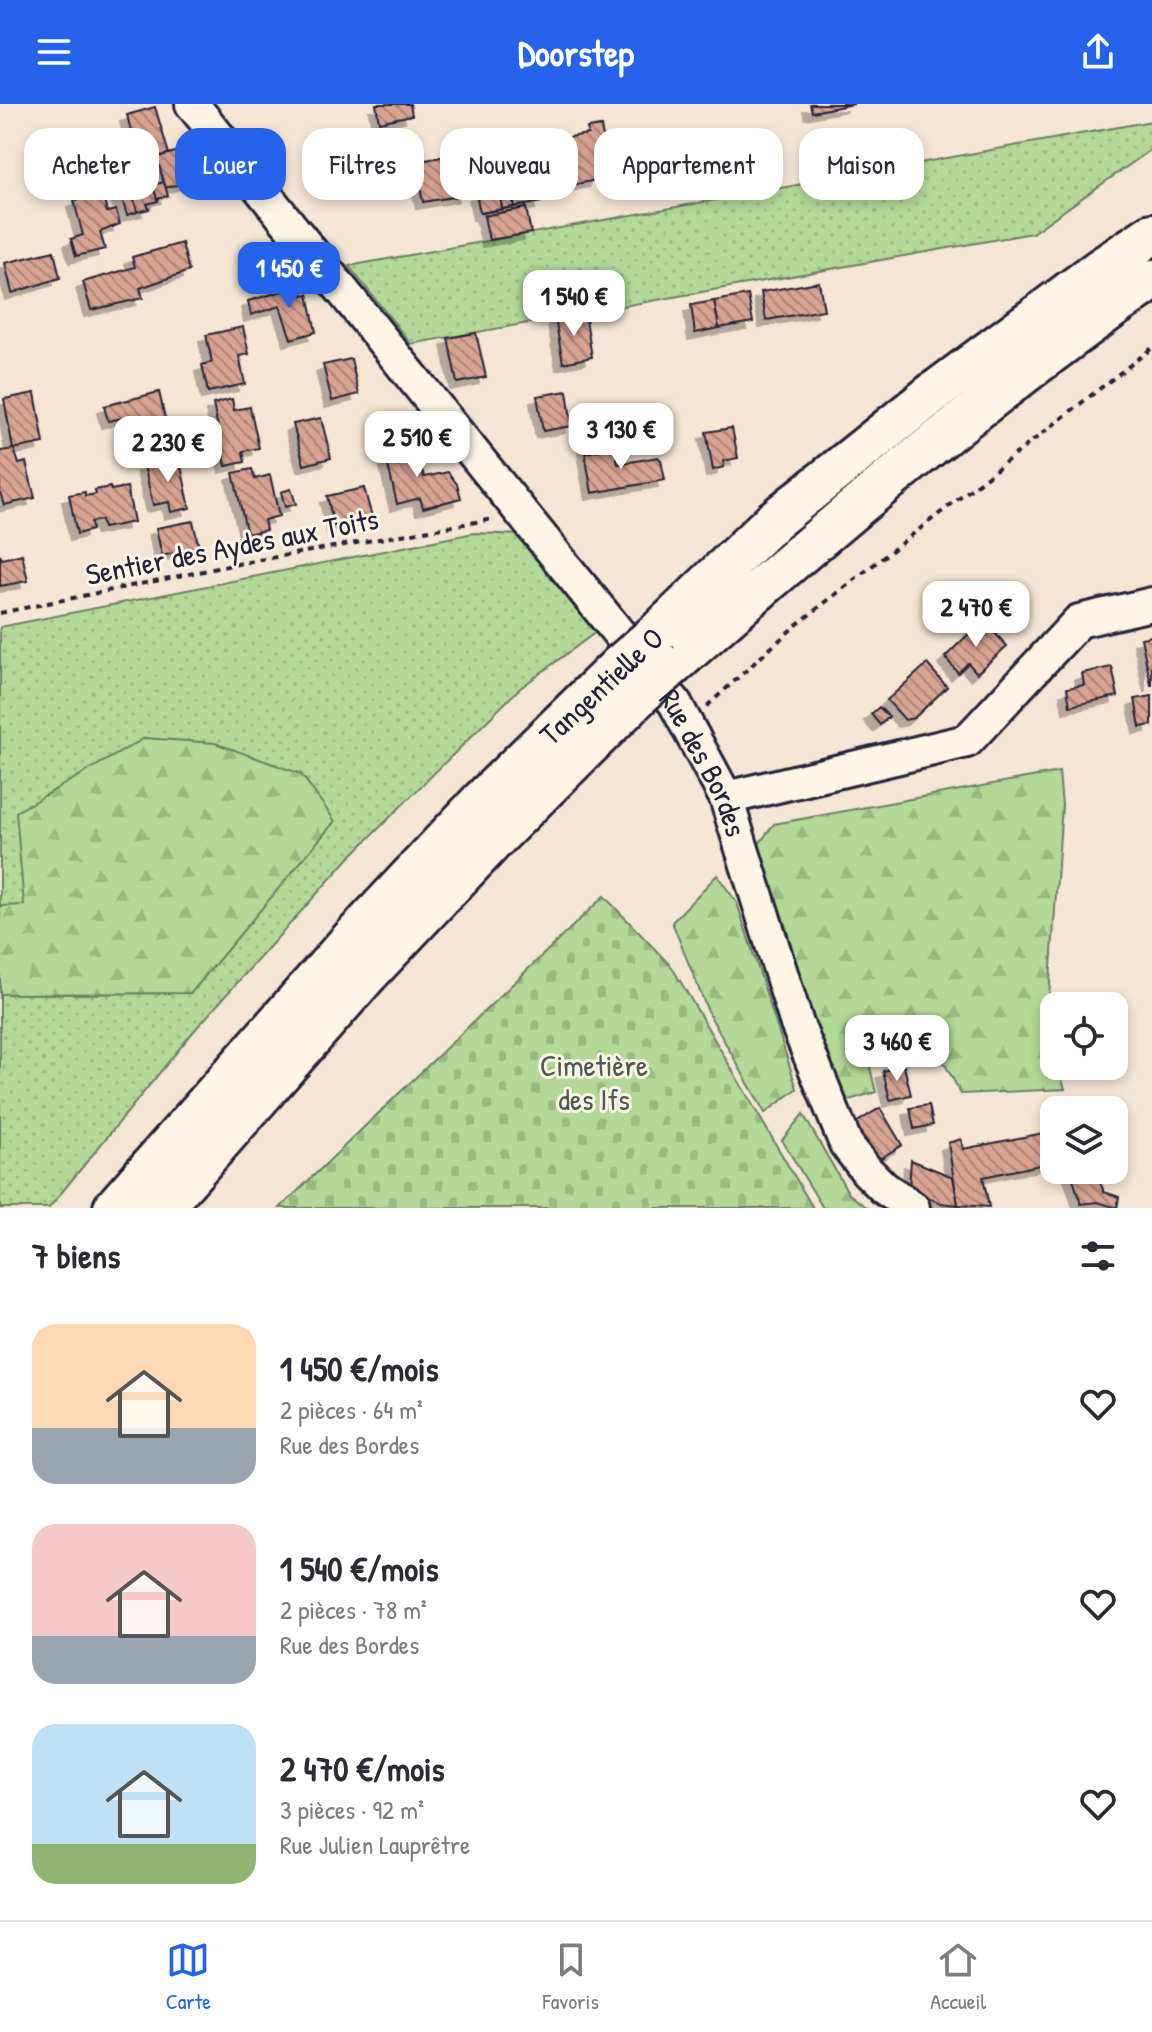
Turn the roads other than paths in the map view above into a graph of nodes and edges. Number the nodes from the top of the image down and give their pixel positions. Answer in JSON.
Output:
{"nodes":[{"id":1,"x":192,"y":104,"type":"edge"},
{"id":2,"x":1152,"y":234,"type":"edge"},
{"id":3,"x":1152,"y":280,"type":"edge"},
{"id":4,"x":1152,"y":604,"type":"edge"},
{"id":5,"x":666,"y":649,"type":"junction"},
{"id":6,"x":630,"y":680,"type":"junction"},
{"id":7,"x":726,"y":798,"type":"junction"},
{"id":8,"x":114,"y":1208,"type":"edge"},
{"id":9,"x":162,"y":1208,"type":"edge"},
{"id":10,"x":913,"y":1208,"type":"edge"}],
"edges":[{"from":1,"to":7,"type":"street","name":"Rue des Bordes"},
{"from":2,"to":5,"type":"main road","name":"Tangentielle O"},
{"from":3,"to":5,"type":"main road","name":"Tangentielle O"},
{"from":4,"to":7,"type":"street"},
{"from":5,"to":6,"type":"main road","name":"Tangentielle O","bridge":true},
{"from":6,"to":8,"type":"main road","name":"Tangentielle O"},
{"from":6,"to":9,"type":"main road","name":"Tangentielle O"},
{"from":7,"to":10,"type":"street","name":"Rue des Bordes"}]}
